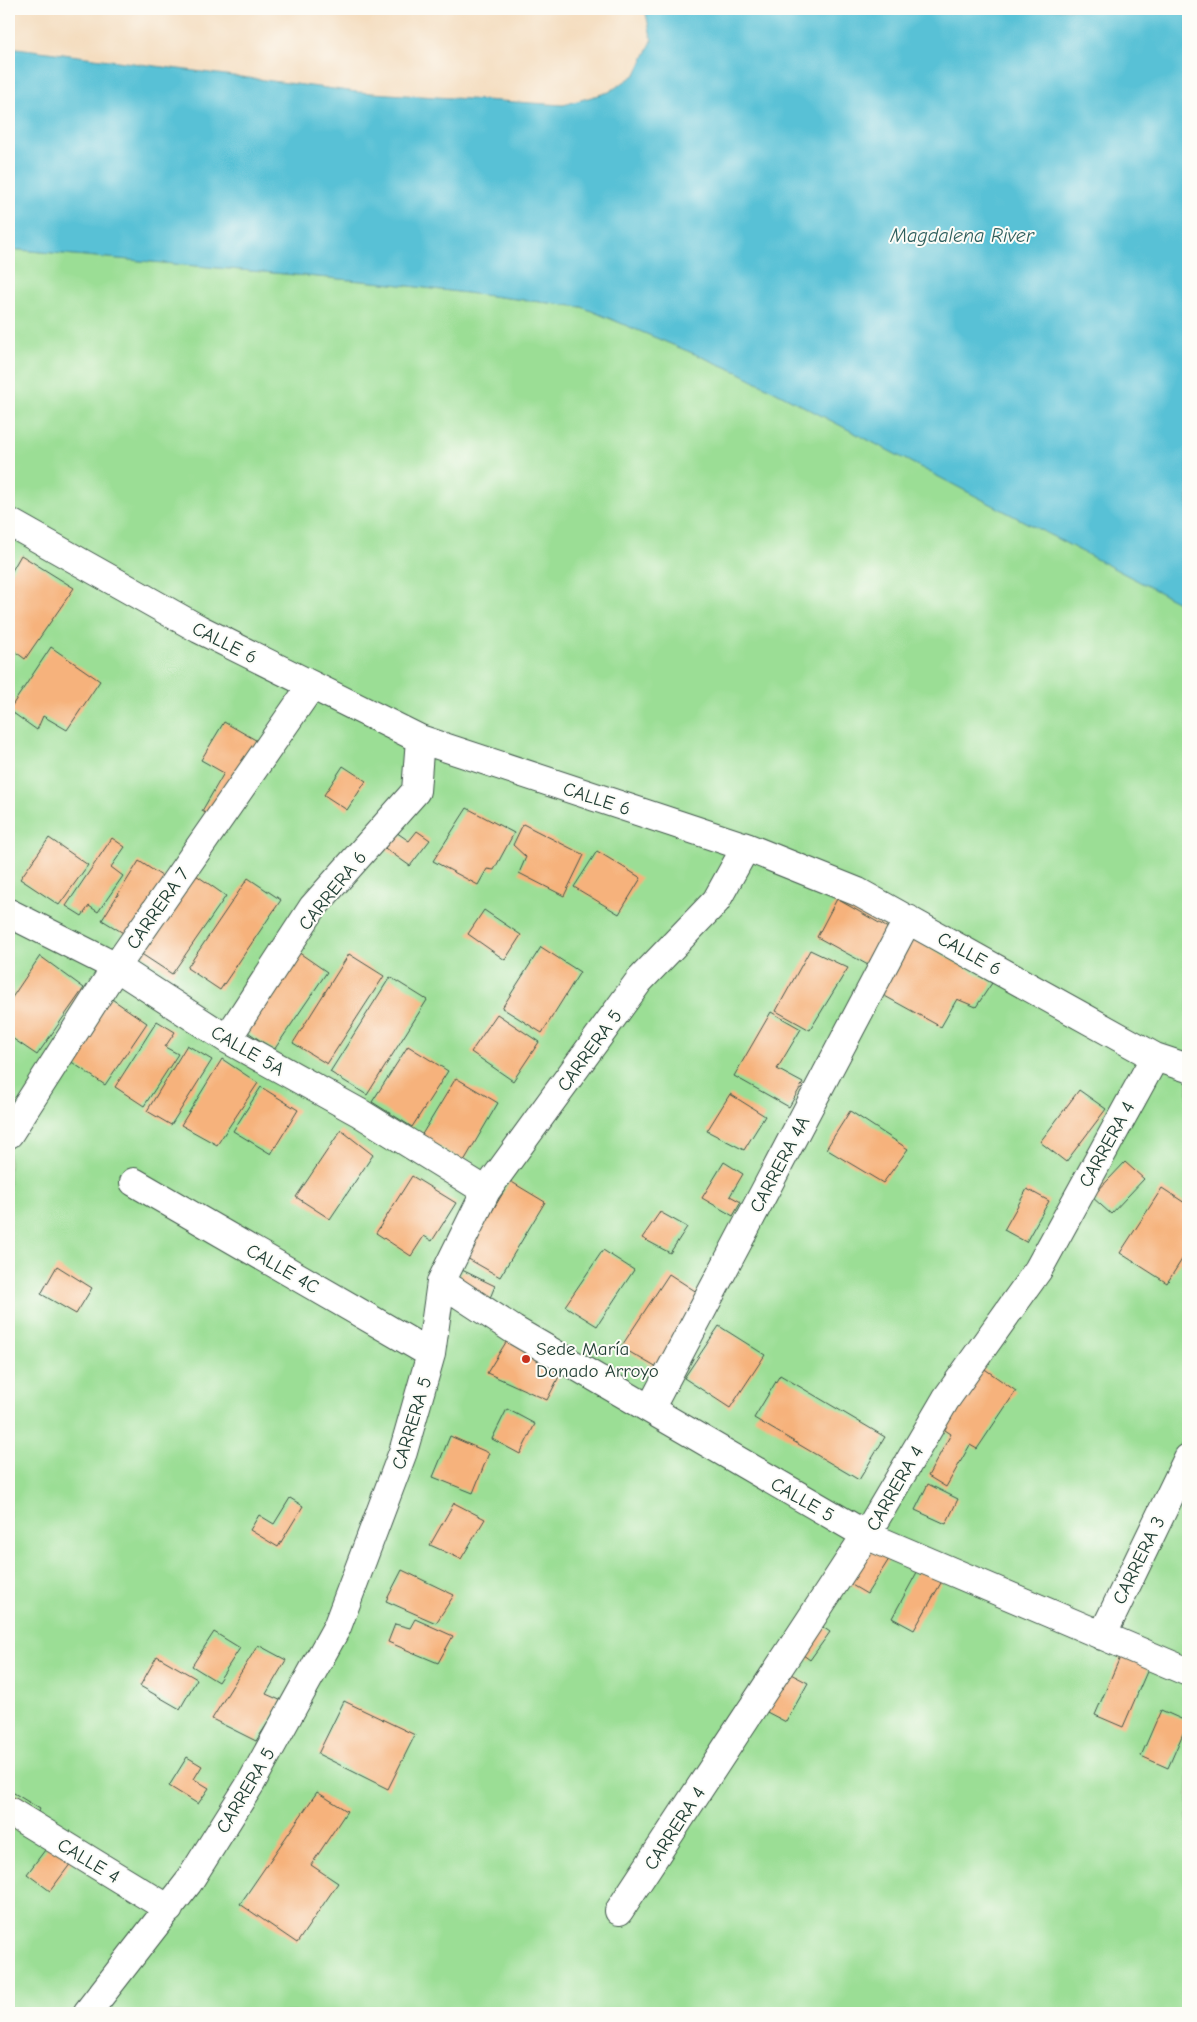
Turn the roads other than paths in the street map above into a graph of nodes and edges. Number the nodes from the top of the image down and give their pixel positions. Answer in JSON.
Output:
{"nodes":[{"id":1,"x":9,"y":522,"type":"edge"},
{"id":2,"x":312,"y":686,"type":"junction"},
{"id":3,"x":420,"y":739,"type":"junction"},
{"id":4,"x":746,"y":847,"type":"junction"},
{"id":5,"x":9,"y":913,"type":"edge"},
{"id":6,"x":908,"y":919,"type":"junction"},
{"id":7,"x":116,"y":967,"type":"junction"},
{"id":8,"x":227,"y":1039,"type":"junction"},
{"id":9,"x":1155,"y":1057,"type":"junction"},
{"id":10,"x":1188,"y":1068,"type":"edge"},
{"id":11,"x":9,"y":1134,"type":"edge"},
{"id":12,"x":134,"y":1182,"type":"dead end"},
{"id":13,"x":486,"y":1191,"type":"junction"},
{"id":14,"x":441,"y":1282,"type":"junction"},
{"id":15,"x":431,"y":1354,"type":"junction"},
{"id":16,"x":650,"y":1409,"type":"junction"},
{"id":17,"x":1188,"y":1458,"type":"edge"},
{"id":18,"x":866,"y":1536,"type":"junction"},
{"id":19,"x":1102,"y":1636,"type":"junction"},
{"id":20,"x":1188,"y":1672,"type":"edge"},
{"id":21,"x":9,"y":1811,"type":"edge"},
{"id":22,"x":169,"y":1909,"type":"junction"},
{"id":23,"x":619,"y":1911,"type":"dead end"},
{"id":24,"x":87,"y":2013,"type":"edge"}],
"edges":[{"from":1,"to":2,"type":"street","name":"CALLE 6"},
{"from":2,"to":3,"type":"street","name":"CALLE 6"},
{"from":2,"to":7,"type":"street","name":"CARRERA 7"},
{"from":3,"to":4,"type":"street","name":"CALLE 6"},
{"from":3,"to":8,"type":"street","name":"CARRERA 6"},
{"from":4,"to":6,"type":"street","name":"CALLE 6"},
{"from":4,"to":13,"type":"street","name":"CARRERA 5"},
{"from":5,"to":7,"type":"street","name":"CALLE 5A"},
{"from":6,"to":9,"type":"street","name":"CALLE 6"},
{"from":6,"to":16,"type":"street","name":"CARRERA 4A"},
{"from":7,"to":8,"type":"street","name":"CALLE 5A"},
{"from":7,"to":11,"type":"street","name":"CARRERA 7"},
{"from":8,"to":13,"type":"street","name":"CALLE 5A"},
{"from":9,"to":10,"type":"street","name":"CALLE 6"},
{"from":9,"to":18,"type":"street","name":"CARRERA 4"},
{"from":12,"to":15,"type":"street","name":"CALLE 4C"},
{"from":13,"to":14,"type":"street","name":"CARRERA 5"},
{"from":14,"to":15,"type":"street","name":"CARRERA 5"},
{"from":14,"to":16,"type":"street","name":"CALLE 5"},
{"from":15,"to":22,"type":"street","name":"CARRERA 5"},
{"from":16,"to":18,"type":"street","name":"CALLE 5"},
{"from":17,"to":19,"type":"street","name":"CARRERA 3"},
{"from":18,"to":19,"type":"street","name":"CALLE 5"},
{"from":18,"to":23,"type":"street","name":"CARRERA 4"},
{"from":19,"to":20,"type":"street","name":"CALLE 5"},
{"from":21,"to":22,"type":"street","name":"CALLE 4"},
{"from":22,"to":24,"type":"street","name":"CARRERA 5"}]}
